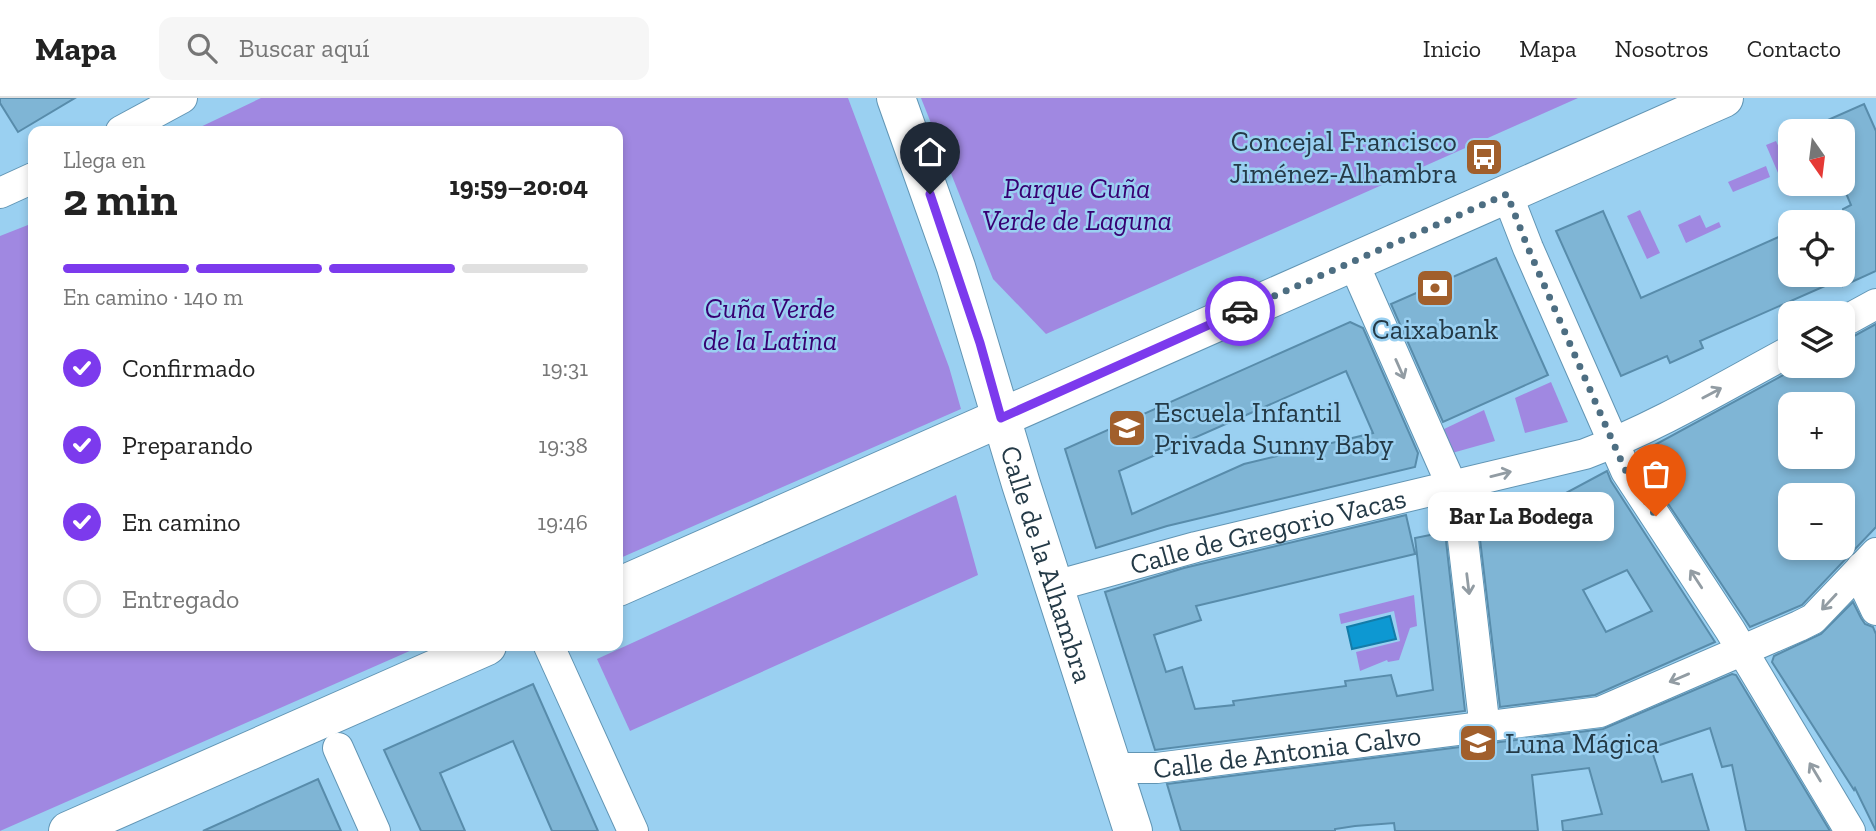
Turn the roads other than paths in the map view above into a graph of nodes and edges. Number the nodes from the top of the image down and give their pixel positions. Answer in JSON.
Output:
{"nodes":[{"id":1,"x":181,"y":98,"type":"edge"},
{"id":2,"x":896,"y":98,"type":"edge"},
{"id":3,"x":1724,"y":98,"type":"edge"},
{"id":4,"x":130,"y":126,"type":"edge"},
{"id":5,"x":28,"y":179,"type":"edge"},
{"id":6,"x":0,"y":193,"type":"edge"},
{"id":7,"x":1507,"y":194,"type":"junction"},
{"id":8,"x":1353,"y":262,"type":"junction"},
{"id":9,"x":1876,"y":304,"type":"edge"},
{"id":10,"x":1855,"y":315,"type":"edge"},
{"id":11,"x":1778,"y":357,"type":"edge"},
{"id":12,"x":1001,"y":418,"type":"junction"},
{"id":13,"x":1613,"y":443,"type":"junction"},
{"id":14,"x":1452,"y":486,"type":"junction"},
{"id":15,"x":1869,"y":560,"type":"edge"},
{"id":16,"x":623,"y":585,"type":"edge"},
{"id":17,"x":1055,"y":586,"type":"junction"},
{"id":18,"x":1876,"y":610,"type":"edge"},
{"id":19,"x":1742,"y":650,"type":"junction"},
{"id":20,"x":475,"y":651,"type":"edge"},
{"id":21,"x":551,"y":651,"type":"edge"},
{"id":22,"x":1482,"y":728,"type":"junction"},
{"id":23,"x":338,"y":748,"type":"dead end"},
{"id":24,"x":1113,"y":768,"type":"junction"},
{"id":25,"x":68,"y":831,"type":"edge"},
{"id":26,"x":375,"y":831,"type":"edge"},
{"id":27,"x":633,"y":831,"type":"edge"},
{"id":28,"x":1133,"y":831,"type":"edge"},
{"id":29,"x":1850,"y":831,"type":"edge"}],
"edges":[{"from":1,"to":4,"type":"street"},
{"from":2,"to":12,"type":"street","name":"Calle de la Alhambra"},
{"from":3,"to":7,"type":"street"},
{"from":5,"to":6,"type":"street"},
{"from":7,"to":8,"type":"street"},
{"from":7,"to":13,"type":"street"},
{"from":8,"to":12,"type":"street"},
{"from":8,"to":14,"type":"street","one_way":true},
{"from":9,"to":10,"type":"street"},
{"from":13,"to":11,"type":"street","name":"Calle de Gregorio Vacas","one_way":true},
{"from":12,"to":16,"type":"street"},
{"from":12,"to":17,"type":"street","name":"Calle de la Alhambra"},
{"from":14,"to":13,"type":"street","name":"Calle de Gregorio Vacas","one_way":true},
{"from":19,"to":13,"type":"street","one_way":true},
{"from":14,"to":17,"type":"street","name":"Calle de Gregorio Vacas"},
{"from":14,"to":22,"type":"street","one_way":true},
{"from":15,"to":18,"type":"street"},
{"from":15,"to":19,"type":"street","name":"Calle de Antonia Calvo","one_way":true},
{"from":17,"to":24,"type":"street","name":"Calle de la Alhambra"},
{"from":19,"to":22,"type":"street","name":"Calle de Antonia Calvo","one_way":true},
{"from":29,"to":19,"type":"street","one_way":true},
{"from":20,"to":25,"type":"street"},
{"from":21,"to":27,"type":"street"},
{"from":22,"to":24,"type":"street","name":"Calle de Antonia Calvo"},
{"from":23,"to":26,"type":"street"},
{"from":24,"to":28,"type":"street","name":"Calle de la Alhambra"}]}
